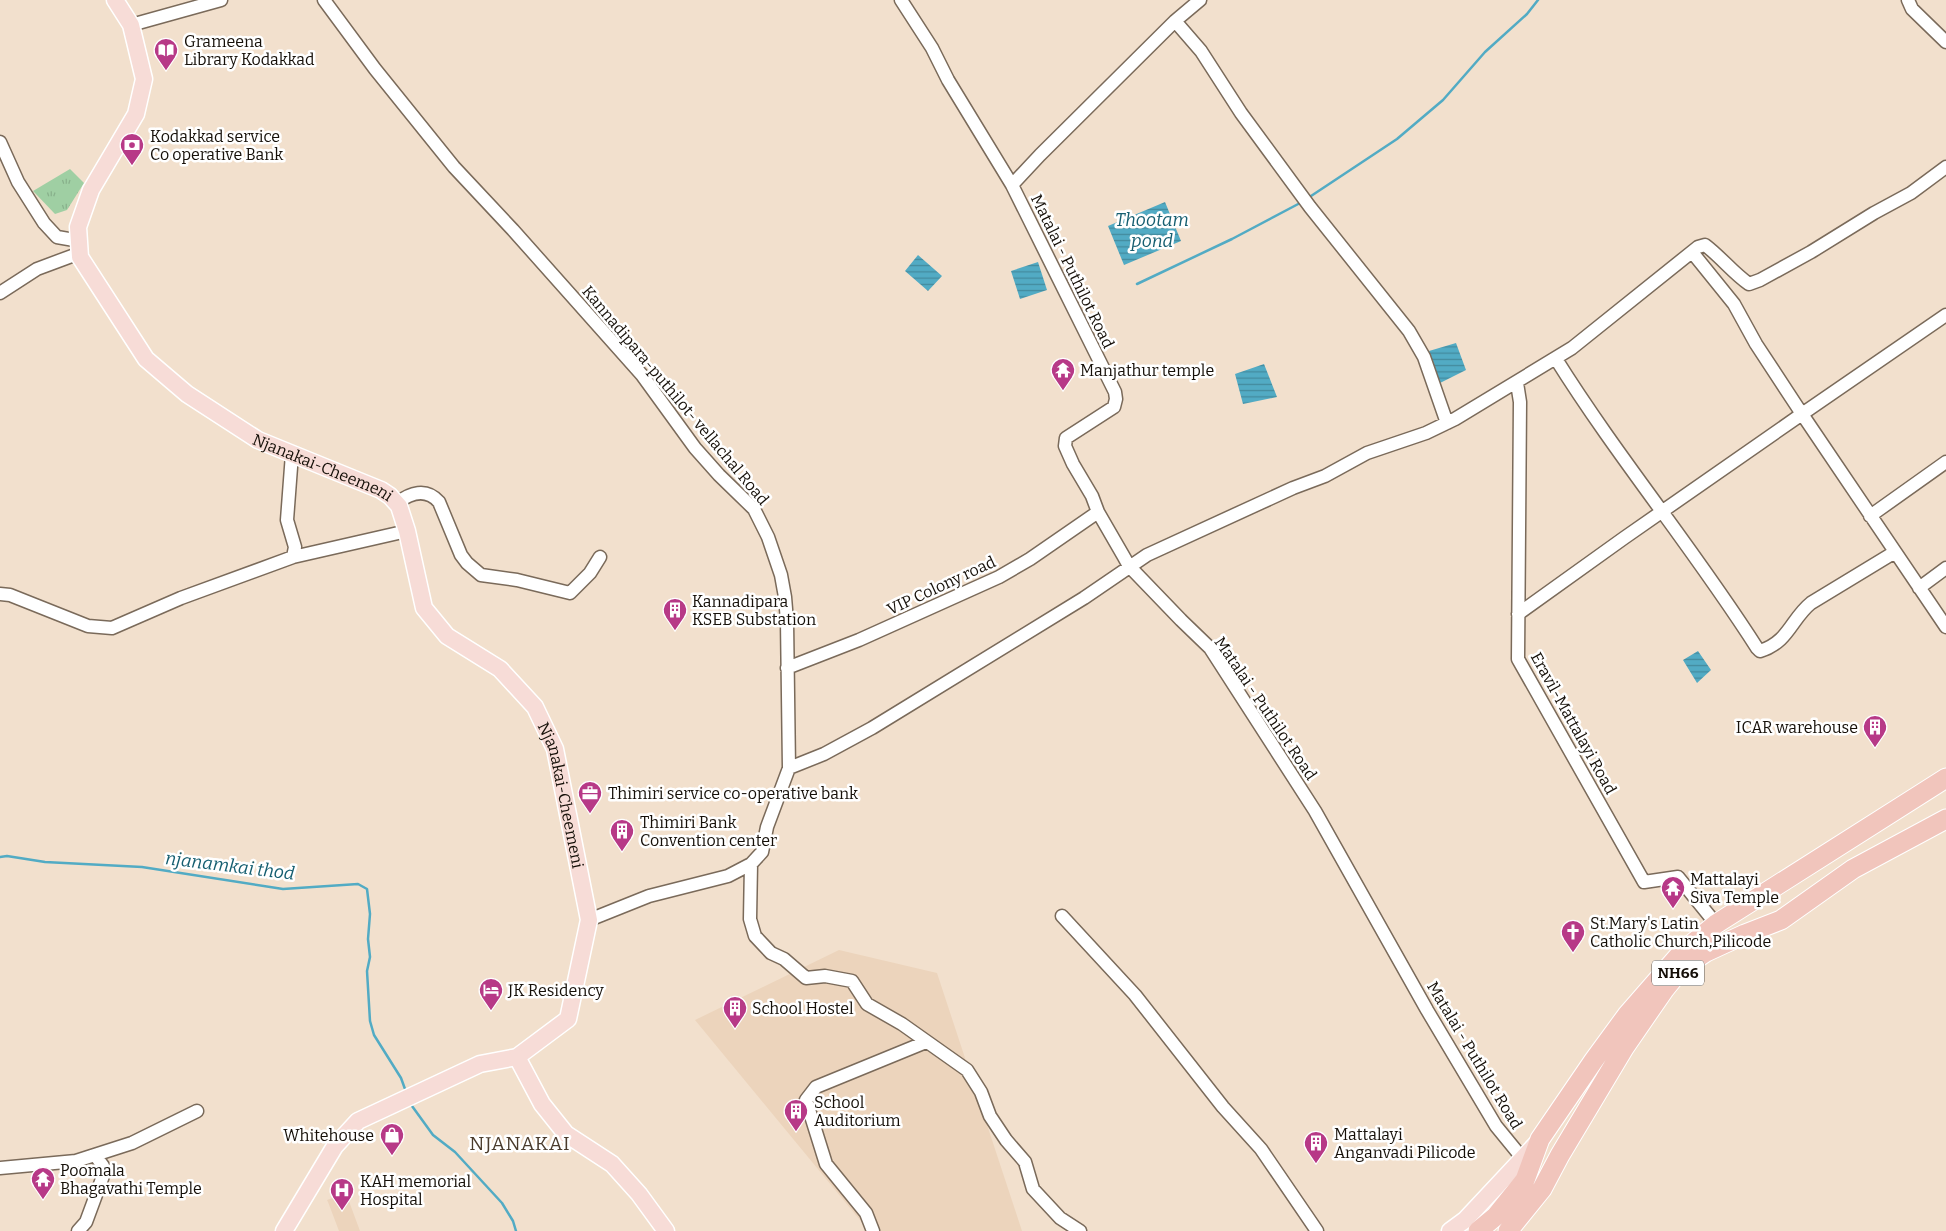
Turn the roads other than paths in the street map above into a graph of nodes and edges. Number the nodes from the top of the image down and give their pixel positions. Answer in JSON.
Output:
{"nodes":[{"id":1,"x":115,"y":0,"type":"edge"},
{"id":2,"x":221,"y":0,"type":"edge"},
{"id":3,"x":324,"y":0,"type":"edge"},
{"id":4,"x":901,"y":0,"type":"edge"},
{"id":5,"x":1200,"y":0,"type":"edge"},
{"id":6,"x":1908,"y":0,"type":"edge"},
{"id":7,"x":1175,"y":21,"type":"junction"},
{"id":8,"x":131,"y":24,"type":"junction"},
{"id":9,"x":1946,"y":42,"type":"edge"},
{"id":10,"x":0,"y":142,"type":"edge"},
{"id":11,"x":1946,"y":167,"type":"edge"},
{"id":12,"x":1012,"y":185,"type":"junction"},
{"id":13,"x":80,"y":247,"type":"junction"},
{"id":14,"x":1692,"y":252,"type":"junction"},
{"id":15,"x":0,"y":293,"type":"edge"},
{"id":16,"x":1946,"y":315,"type":"edge"},
{"id":17,"x":1556,"y":359,"type":"junction"},
{"id":18,"x":1516,"y":383,"type":"junction"},
{"id":19,"x":1802,"y":414,"type":"junction"},
{"id":20,"x":1447,"y":423,"type":"junction"},
{"id":21,"x":292,"y":454,"type":"junction"},
{"id":22,"x":1946,"y":462,"type":"edge"},
{"id":23,"x":396,"y":504,"type":"junction"},
{"id":24,"x":1662,"y":511,"type":"junction"},
{"id":25,"x":1098,"y":512,"type":"junction"},
{"id":26,"x":1870,"y":516,"type":"junction"},
{"id":27,"x":408,"y":532,"type":"junction"},
{"id":28,"x":1895,"y":552,"type":"junction"},
{"id":29,"x":293,"y":557,"type":"junction"},
{"id":30,"x":600,"y":557,"type":"dead end"},
{"id":31,"x":1129,"y":566,"type":"junction"},
{"id":32,"x":1946,"y":568,"type":"edge"},
{"id":33,"x":1919,"y":588,"type":"junction"},
{"id":34,"x":0,"y":594,"type":"edge"},
{"id":35,"x":1518,"y":614,"type":"junction"},
{"id":36,"x":1946,"y":627,"type":"edge"},
{"id":37,"x":786,"y":668,"type":"junction"},
{"id":38,"x":790,"y":768,"type":"junction"},
{"id":39,"x":1946,"y":778,"type":"edge"},
{"id":40,"x":1946,"y":819,"type":"edge"},
{"id":41,"x":751,"y":864,"type":"junction"},
{"id":42,"x":1062,"y":916,"type":"dead end"},
{"id":43,"x":589,"y":920,"type":"junction"},
{"id":44,"x":1716,"y":924,"type":"junction"},
{"id":45,"x":926,"y":1042,"type":"junction"},
{"id":46,"x":517,"y":1057,"type":"junction"},
{"id":47,"x":198,"y":1112,"type":"dead end"},
{"id":48,"x":1540,"y":1139,"type":"junction"},
{"id":49,"x":95,"y":1155,"type":"junction"},
{"id":50,"x":1522,"y":1159,"type":"junction"},
{"id":51,"x":0,"y":1168,"type":"edge"},
{"id":52,"x":78,"y":1231,"type":"edge"},
{"id":53,"x":284,"y":1231,"type":"edge"},
{"id":54,"x":666,"y":1231,"type":"edge"},
{"id":55,"x":873,"y":1231,"type":"edge"},
{"id":56,"x":1080,"y":1231,"type":"edge"},
{"id":57,"x":1317,"y":1231,"type":"edge"},
{"id":58,"x":1450,"y":1231,"type":"edge"},
{"id":59,"x":1478,"y":1231,"type":"edge"},
{"id":60,"x":1508,"y":1231,"type":"edge"}],
"edges":[{"from":1,"to":8,"type":"main road"},
{"from":2,"to":8,"type":"street"},
{"from":3,"to":37,"type":"street","name":"Kannadipara-puthilot- vellachal Road"},
{"from":4,"to":12,"type":"street"},
{"from":5,"to":7,"type":"street","name":"Matalai - Puthilot Road"},
{"from":6,"to":9,"type":"street"},
{"from":7,"to":12,"type":"street","name":"Matalai - Puthilot Road"},
{"from":7,"to":20,"type":"street"},
{"from":8,"to":13,"type":"main road"},
{"from":10,"to":13,"type":"street"},
{"from":11,"to":14,"type":"street"},
{"from":12,"to":25,"type":"street","name":"Matalai - Puthilot Road"},
{"from":13,"to":15,"type":"street"},
{"from":13,"to":21,"type":"main road","name":"Njanakai-Cheemeni"},
{"from":14,"to":17,"type":"street"},
{"from":14,"to":19,"type":"street"},
{"from":16,"to":19,"type":"street"},
{"from":17,"to":18,"type":"street"},
{"from":17,"to":24,"type":"street"},
{"from":18,"to":20,"type":"street"},
{"from":18,"to":35,"type":"street","name":"Eravil-Mattalayi Road"},
{"from":19,"to":24,"type":"street"},
{"from":19,"to":26,"type":"street"},
{"from":20,"to":31,"type":"street"},
{"from":21,"to":23,"type":"main road","name":"Njanakai-Cheemeni"},
{"from":21,"to":29,"type":"street"},
{"from":22,"to":26,"type":"street"},
{"from":23,"to":27,"type":"main road","name":"Njanakai-Cheemeni"},
{"from":23,"to":30,"type":"street"},
{"from":24,"to":28,"type":"street"},
{"from":24,"to":35,"type":"street"},
{"from":25,"to":31,"type":"street","name":"Matalai - Puthilot Road"},
{"from":25,"to":37,"type":"street","name":"VIP Colony road"},
{"from":26,"to":28,"type":"street"},
{"from":27,"to":29,"type":"street"},
{"from":27,"to":43,"type":"main road","name":"Njanakai-Cheemeni"},
{"from":28,"to":33,"type":"street"},
{"from":29,"to":34,"type":"street"},
{"from":31,"to":38,"type":"street"},
{"from":31,"to":50,"type":"street","name":"Matalai - Puthilot Road"},
{"from":32,"to":33,"type":"street"},
{"from":33,"to":36,"type":"street"},
{"from":35,"to":44,"type":"street","name":"Eravil-Mattalayi Road"},
{"from":37,"to":38,"type":"street","name":"Kannadipara-puthilot- vellachal Road"},
{"from":38,"to":41,"type":"street","name":"Kannadipara-puthilot- vellachal Road"},
{"from":39,"to":44,"type":"highway","number":"NH66"},
{"from":40,"to":60,"type":"highway","number":"NH66"},
{"from":41,"to":43,"type":"street"},
{"from":41,"to":45,"type":"street"},
{"from":42,"to":57,"type":"street"},
{"from":43,"to":46,"type":"main road","name":"Njanakai-Cheemeni"},
{"from":44,"to":48,"type":"highway","number":"NH66"},
{"from":45,"to":55,"type":"street"},
{"from":45,"to":56,"type":"street"},
{"from":46,"to":53,"type":"main road"},
{"from":46,"to":54,"type":"main road"},
{"from":47,"to":49,"type":"street"},
{"from":48,"to":50,"type":"main road","number":"NH66"},
{"from":48,"to":59,"type":"highway","number":"NH66"},
{"from":49,"to":51,"type":"street"},
{"from":49,"to":52,"type":"street"},
{"from":50,"to":58,"type":"main road","number":"NH66"}]}
